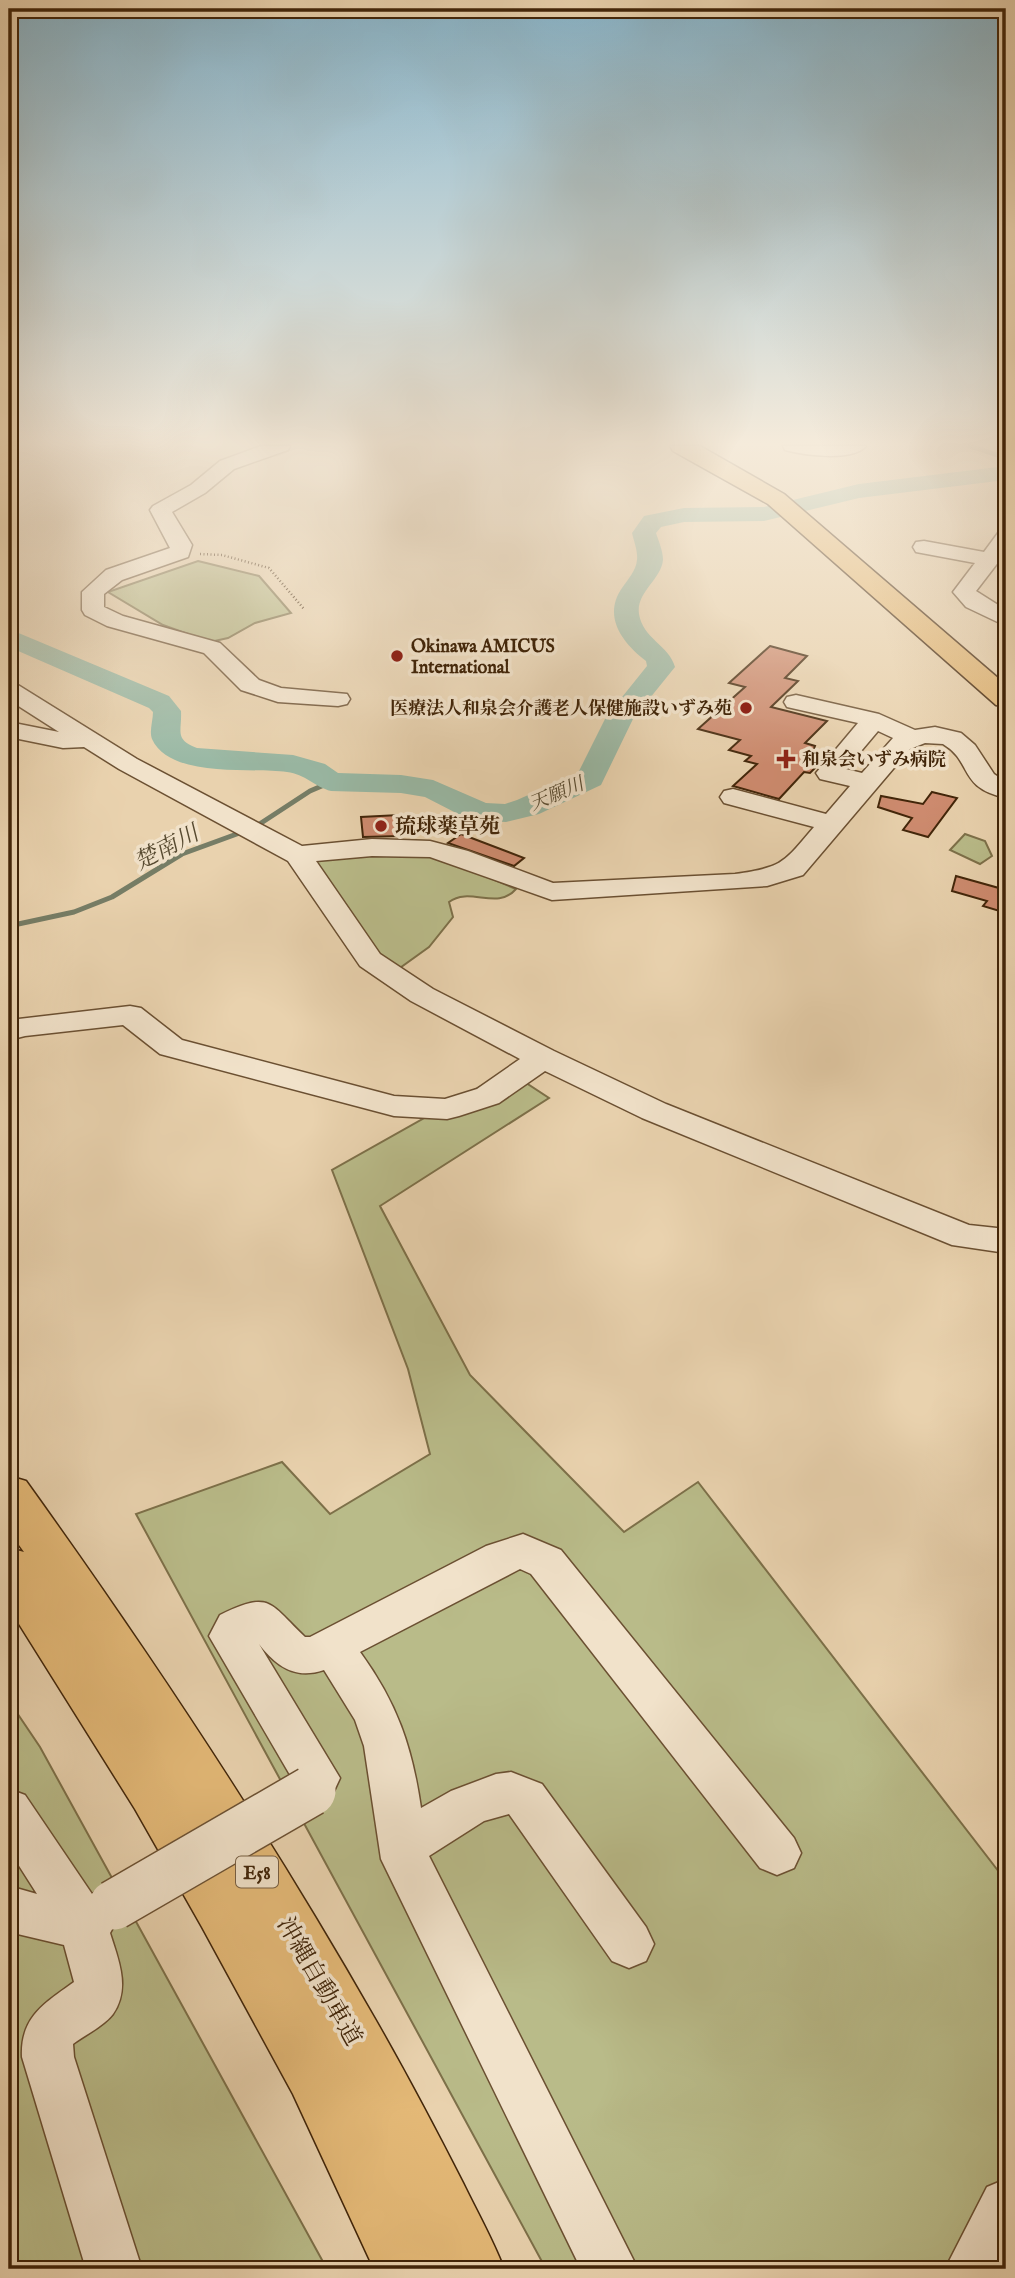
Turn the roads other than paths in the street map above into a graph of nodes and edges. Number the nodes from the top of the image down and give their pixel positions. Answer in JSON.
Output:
{"nodes":[{"id":1,"x":179,"y":552,"type":"edge"},
{"id":2,"x":849,"y":552,"type":"edge"},
{"id":3,"x":855,"y":552,"type":"edge"},
{"id":4,"x":951,"y":552,"type":"edge"},
{"id":5,"x":996,"y":552,"type":"edge"},
{"id":6,"x":990,"y":560,"type":"junction"},
{"id":7,"x":1006,"y":619,"type":"edge"},
{"id":8,"x":1006,"y":674,"type":"edge"},
{"id":9,"x":9,"y":690,"type":"edge"},
{"id":10,"x":338,"y":699,"type":"dead end"},
{"id":11,"x":1006,"y":699,"type":"edge"},
{"id":12,"x":796,"y":702,"type":"dead end"},
{"id":13,"x":873,"y":721,"type":"junction"},
{"id":14,"x":9,"y":730,"type":"edge"},
{"id":15,"x":904,"y":734,"type":"junction"},
{"id":16,"x":93,"y":741,"type":"junction"},
{"id":17,"x":870,"y":773,"type":"junction"},
{"id":18,"x":1006,"y":790,"type":"edge"},
{"id":19,"x":733,"y":797,"type":"dead end"},
{"id":20,"x":833,"y":824,"type":"junction"},
{"id":21,"x":299,"y":855,"type":"junction"},
{"id":22,"x":9,"y":1031,"type":"edge"},
{"id":23,"x":543,"y":1058,"type":"junction"},
{"id":24,"x":1006,"y":1241,"type":"edge"},
{"id":25,"x":9,"y":1494,"type":"edge"},
{"id":26,"x":9,"y":1567,"type":"edge"},
{"id":27,"x":332,"y":1647,"type":"junction"},
{"id":28,"x":9,"y":1810,"type":"edge"},
{"id":29,"x":405,"y":1847,"type":"junction"},
{"id":30,"x":778,"y":1853,"type":"dead end"},
{"id":31,"x":9,"y":1909,"type":"edge"},
{"id":32,"x":98,"y":1914,"type":"junction"},
{"id":33,"x":629,"y":1944,"type":"dead end"},
{"id":34,"x":1006,"y":2206,"type":"edge"},
{"id":35,"x":114,"y":2269,"type":"edge"},
{"id":36,"x":407,"y":2269,"type":"edge"},
{"id":37,"x":472,"y":2269,"type":"edge"},
{"id":38,"x":610,"y":2269,"type":"edge"},
{"id":39,"x":974,"y":2269,"type":"edge"}],
"edges":[{"from":1,"to":10,"type":"street"},
{"from":2,"to":11,"type":"highway"},
{"from":3,"to":8,"type":"highway"},
{"from":4,"to":6,"type":"street"},
{"from":5,"to":6,"type":"street"},
{"from":6,"to":7,"type":"street"},
{"from":9,"to":16,"type":"street"},
{"from":12,"to":13,"type":"street"},
{"from":13,"to":15,"type":"street"},
{"from":13,"to":17,"type":"street"},
{"from":14,"to":16,"type":"street"},
{"from":15,"to":17,"type":"street"},
{"from":15,"to":18,"type":"street"},
{"from":16,"to":21,"type":"street"},
{"from":17,"to":20,"type":"street"},
{"from":19,"to":20,"type":"street"},
{"from":20,"to":21,"type":"street"},
{"from":21,"to":23,"type":"street"},
{"from":22,"to":23,"type":"street"},
{"from":23,"to":24,"type":"street"},
{"from":25,"to":37,"type":"highway","name":"沖縄自動車道","number":"E58"},
{"from":26,"to":36,"type":"highway","number":"E58"},
{"from":27,"to":29,"type":"street"},
{"from":27,"to":30,"type":"street"},
{"from":27,"to":32,"type":"street","bridge":true},
{"from":28,"to":32,"type":"street"},
{"from":29,"to":33,"type":"street"},
{"from":29,"to":38,"type":"street"},
{"from":31,"to":32,"type":"street"},
{"from":32,"to":35,"type":"street"},
{"from":34,"to":39,"type":"street"}]}
